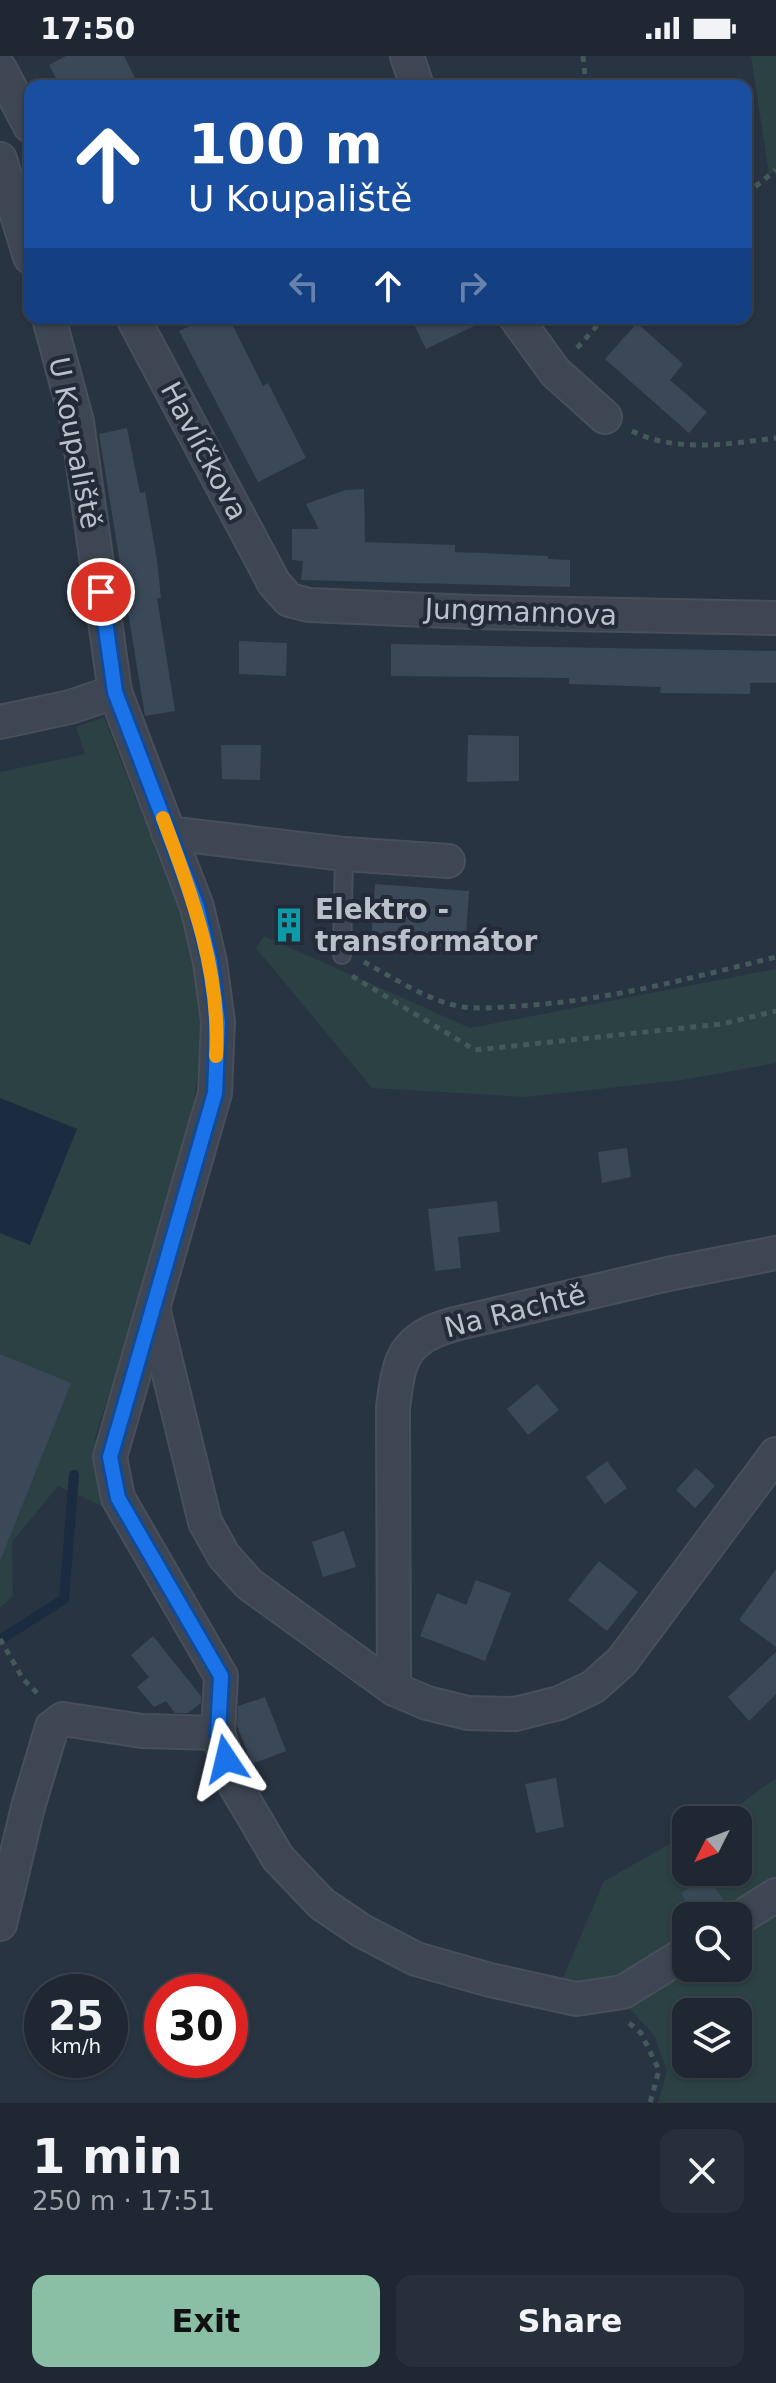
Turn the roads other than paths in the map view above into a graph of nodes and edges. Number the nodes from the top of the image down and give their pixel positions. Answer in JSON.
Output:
{"nodes":[{"id":1,"x":407,"y":56,"type":"edge"},
{"id":2,"x":0,"y":69,"type":"edge"},
{"id":3,"x":415,"y":80,"type":"edge"},
{"id":4,"x":24,"y":115,"type":"edge"},
{"id":5,"x":0,"y":159,"type":"edge"},
{"id":6,"x":24,"y":237,"type":"edge"},
{"id":7,"x":51,"y":324,"type":"edge"},
{"id":8,"x":136,"y":324,"type":"edge"},
{"id":9,"x":520,"y":324,"type":"edge"},
{"id":10,"x":605,"y":417,"type":"road end"},
{"id":11,"x":274,"y":583,"type":"joint"},
{"id":12,"x":776,"y":618,"type":"edge"},
{"id":13,"x":115,"y":692,"type":"junction"},
{"id":14,"x":0,"y":722,"type":"edge"},
{"id":15,"x":168,"y":833,"type":"junction"},
{"id":16,"x":344,"y":854,"type":"junction"},
{"id":17,"x":448,"y":861,"type":"dead end"},
{"id":18,"x":342,"y":953,"type":"road end"},
{"id":19,"x":776,"y":1253,"type":"edge"},
{"id":20,"x":153,"y":1309,"type":"junction"},
{"id":21,"x":776,"y":1454,"type":"edge"},
{"id":22,"x":394,"y":1689,"type":"junction"},
{"id":23,"x":218,"y":1733,"type":"junction"},
{"id":24,"x":776,"y":1895,"type":"edge"},
{"id":25,"x":752,"y":1910,"type":"edge"},
{"id":26,"x":0,"y":1924,"type":"edge"},
{"id":27,"x":672,"y":1962,"type":"edge"}],
"edges":[{"from":1,"to":3,"type":"street"},
{"from":2,"to":4,"type":"street"},
{"from":5,"to":6,"type":"street"},
{"from":7,"to":13,"type":"street","name":"U Koupaliště"},
{"from":8,"to":11,"type":"street","name":"Havlíčkova"},
{"from":9,"to":10,"type":"street"},
{"from":11,"to":12,"type":"street","name":"Jungmannova"},
{"from":13,"to":14,"type":"street"},
{"from":13,"to":15,"type":"street","name":"U Koupaliště"},
{"from":15,"to":16,"type":"street"},
{"from":15,"to":20,"type":"street","name":"U Koupaliště"},
{"from":16,"to":17,"type":"street"},
{"from":16,"to":18,"type":"lane"},
{"from":19,"to":22,"type":"street","name":"Na Rachtě"},
{"from":20,"to":22,"type":"street"},
{"from":20,"to":23,"type":"street","name":"U Koupaliště"},
{"from":21,"to":22,"type":"street"},
{"from":23,"to":26,"type":"street"},
{"from":23,"to":27,"type":"street"},
{"from":24,"to":25,"type":"street"}]}
